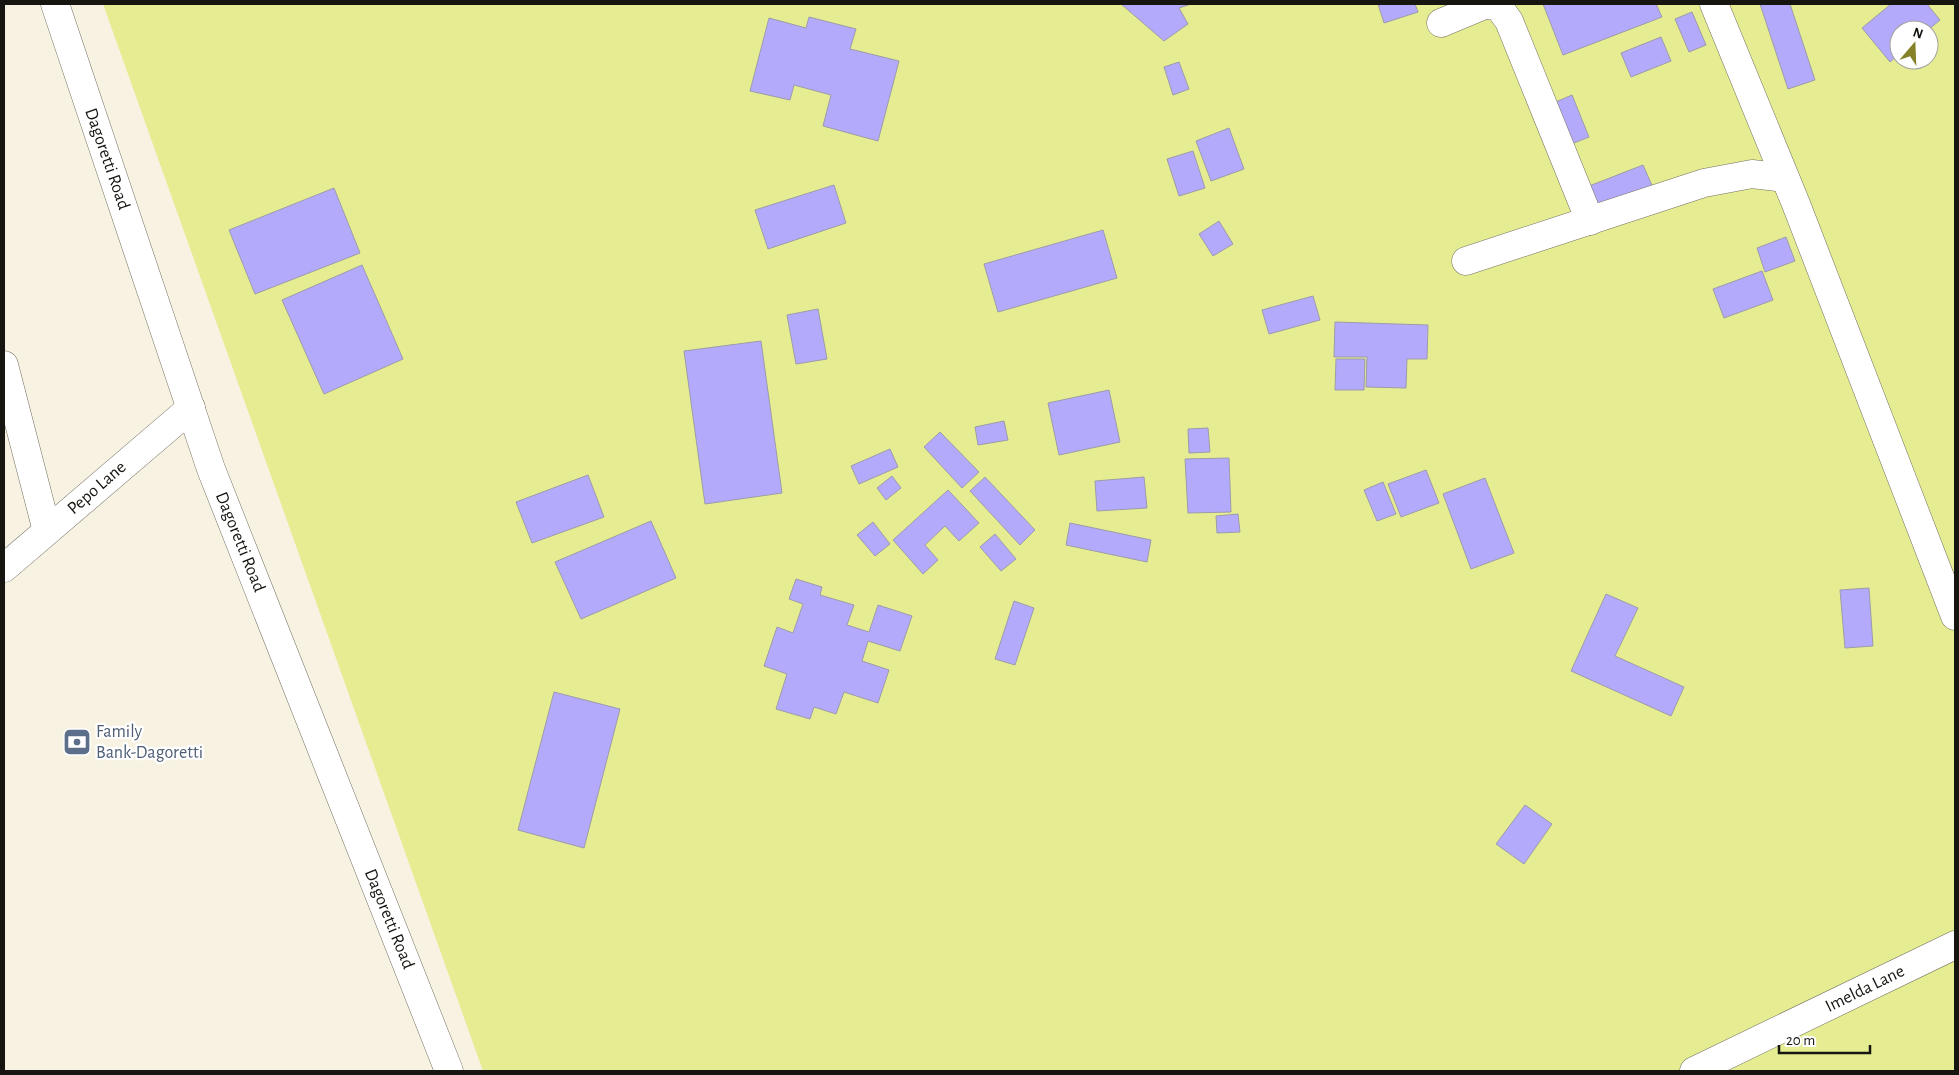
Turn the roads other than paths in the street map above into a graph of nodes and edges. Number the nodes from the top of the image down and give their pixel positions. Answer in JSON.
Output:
{"nodes":[{"id":1,"x":55,"y":4,"type":"edge"},
{"id":2,"x":1714,"y":4,"type":"edge"},
{"id":3,"x":1441,"y":23,"type":"dead end"},
{"id":4,"x":1786,"y":178,"type":"junction"},
{"id":5,"x":1590,"y":221,"type":"junction"},
{"id":6,"x":1466,"y":261,"type":"dead end"},
{"id":7,"x":4,"y":365,"type":"edge"},
{"id":8,"x":191,"y":408,"type":"junction"},
{"id":9,"x":47,"y":531,"type":"junction"},
{"id":10,"x":4,"y":568,"type":"edge"},
{"id":11,"x":1955,"y":616,"type":"edge"},
{"id":12,"x":1955,"y":945,"type":"edge"},
{"id":13,"x":449,"y":1071,"type":"edge"},
{"id":14,"x":1694,"y":1071,"type":"edge"}],
"edges":[{"from":1,"to":8,"type":"street","name":"Dagoretti Road"},
{"from":2,"to":4,"type":"street"},
{"from":3,"to":5,"type":"street"},
{"from":4,"to":5,"type":"street"},
{"from":4,"to":11,"type":"street"},
{"from":5,"to":6,"type":"street"},
{"from":7,"to":9,"type":"street"},
{"from":8,"to":9,"type":"street","name":"Pepo Lane"},
{"from":8,"to":13,"type":"street","name":"Dagoretti Road"},
{"from":9,"to":10,"type":"street","name":"Pepo Lane"},
{"from":12,"to":14,"type":"street","name":"Imelda Lane"}]}
